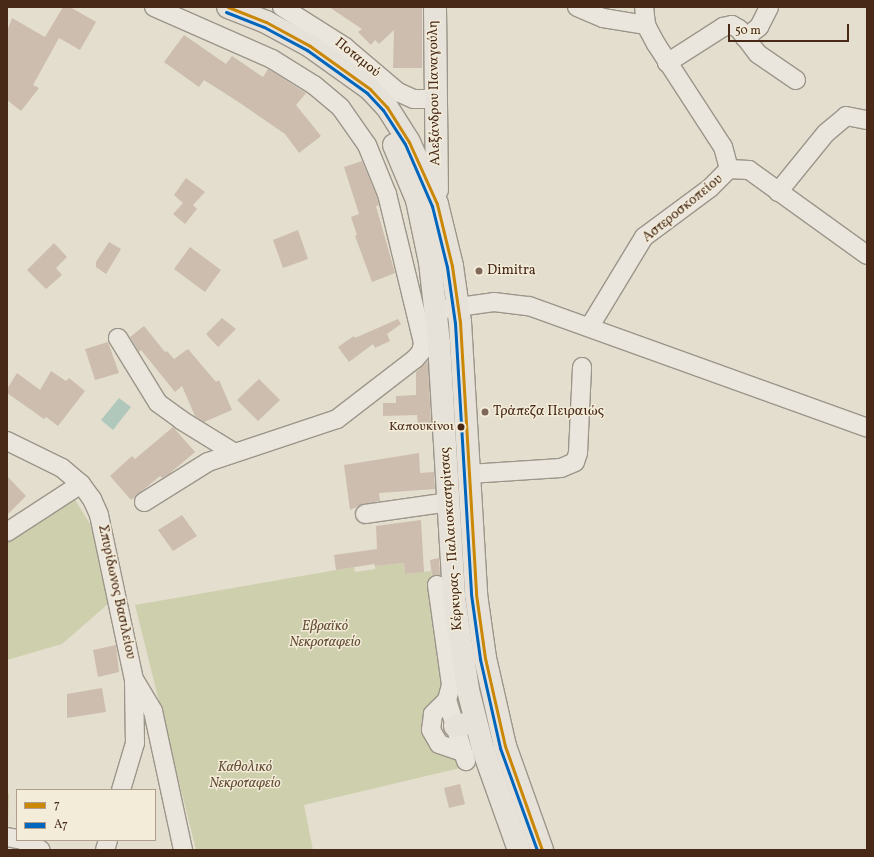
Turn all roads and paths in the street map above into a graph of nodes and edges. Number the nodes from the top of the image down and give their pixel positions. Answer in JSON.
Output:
{"nodes":[{"id":1,"x":154,"y":7,"type":"edge"},
{"id":2,"x":228,"y":7,"type":"edge"},
{"id":3,"x":282,"y":7,"type":"edge"},
{"id":4,"x":434,"y":7,"type":"edge"},
{"id":5,"x":577,"y":7,"type":"edge"},
{"id":6,"x":644,"y":7,"type":"edge"},
{"id":7,"x":769,"y":7,"type":"edge"},
{"id":8,"x":646,"y":25,"type":"junction"},
{"id":9,"x":745,"y":38,"type":"junction"},
{"id":10,"x":668,"y":63,"type":"junction"},
{"id":11,"x":345,"y":73,"type":"junction"},
{"id":12,"x":796,"y":80,"type":"dead end"},
{"id":13,"x":434,"y":99,"type":"junction"},
{"id":14,"x":867,"y":120,"type":"edge"},
{"id":15,"x":729,"y":169,"type":"junction"},
{"id":16,"x":778,"y":192,"type":"junction"},
{"id":17,"x":437,"y":204,"type":"junction"},
{"id":18,"x":867,"y":255,"type":"edge"},
{"id":19,"x":458,"y":306,"type":"junction"},
{"id":20,"x":436,"y":311,"type":"junction"},
{"id":21,"x":590,"y":326,"type":"junction"},
{"id":22,"x":118,"y":338,"type":"dead end"},
{"id":23,"x":431,"y":343,"type":"junction"},
{"id":24,"x":582,"y":366,"type":"dead end"},
{"id":25,"x":866,"y":426,"type":"edge"},
{"id":26,"x":7,"y":441,"type":"edge"},
{"id":27,"x":233,"y":452,"type":"junction"},
{"id":28,"x":469,"y":474,"type":"junction"},
{"id":29,"x":81,"y":484,"type":"junction"},
{"id":30,"x":144,"y":502,"type":"dead end"},
{"id":31,"x":449,"y":502,"type":"junction"},
{"id":32,"x":366,"y":514,"type":"dead end"},
{"id":33,"x":7,"y":532,"type":"edge"},
{"id":34,"x":437,"y":585,"type":"dead end"},
{"id":35,"x":450,"y":622,"type":"junction"},
{"id":36,"x":134,"y":680,"type":"junction"},
{"id":37,"x":447,"y":700,"type":"junction"},
{"id":38,"x":476,"y":722,"type":"junction"},
{"id":39,"x":455,"y":726,"type":"junction"},
{"id":40,"x":122,"y":789,"type":"edge"},
{"id":41,"x":24,"y":841,"type":"edge"},
{"id":42,"x":41,"y":850,"type":"edge"},
{"id":43,"x":183,"y":850,"type":"edge"},
{"id":44,"x":519,"y":850,"type":"edge"},
{"id":45,"x":542,"y":850,"type":"edge"}],
"edges":[{"from":1,"to":23,"type":"street"},
{"from":2,"to":11,"type":"main road","name":"Κέρκυρας - Παλαιοκαστρίτσας"},
{"from":3,"to":13,"type":"street","name":"Ποταμού"},
{"from":4,"to":13,"type":"main road","name":"Αλεξάνδρου Παναγούλη"},
{"from":5,"to":8,"type":"street"},
{"from":6,"to":8,"type":"street","name":"Αστεροσκοπείου"},
{"from":7,"to":9,"type":"street"},
{"from":8,"to":10,"type":"street","name":"Αστεροσκοπείου"},
{"from":9,"to":10,"type":"street"},
{"from":9,"to":12,"type":"street"},
{"from":10,"to":15,"type":"street","name":"Αστεροσκοπείου"},
{"from":11,"to":17,"type":"main road","name":"Κέρκυρας - Παλαιοκαστρίτσας"},
{"from":11,"to":20,"type":"main road","name":"Κέρκυρας - Παλαιοκαστρίτσας"},
{"from":13,"to":17,"type":"main road","name":"Αλεξάνδρου Παναγούλη"},
{"from":14,"to":16,"type":"street"},
{"from":15,"to":16,"type":"street"},
{"from":15,"to":21,"type":"street","name":"Αστεροσκοπείου"},
{"from":16,"to":18,"type":"street"},
{"from":17,"to":19,"type":"main road","name":"Κέρκυρας - Παλαιοκαστρίτσας"},
{"from":19,"to":20,"type":"street"},
{"from":19,"to":21,"type":"street"},
{"from":19,"to":28,"type":"main road","name":"Κέρκυρας - Παλαιοκαστρίτσας"},
{"from":20,"to":23,"type":"main road","name":"Κέρκυρας - Παλαιοκαστρίτσας"},
{"from":21,"to":25,"type":"street"},
{"from":22,"to":27,"type":"street"},
{"from":23,"to":27,"type":"street"},
{"from":23,"to":31,"type":"main road","name":"Κέρκυρας - Παλαιοκαστρίτσας"},
{"from":24,"to":28,"type":"street"},
{"from":26,"to":29,"type":"street","name":"Σπυρίδωνος Βασιλείου"},
{"from":27,"to":30,"type":"street"},
{"from":28,"to":45,"type":"main road","name":"Κέρκυρας - Παλαιοκαστρίτσας"},
{"from":29,"to":33,"type":"street"},
{"from":29,"to":36,"type":"street","name":"Σπυρίδωνος Βασιλείου"},
{"from":31,"to":32,"type":"street"},
{"from":31,"to":35,"type":"main road","name":"Κέρκυρας - Παλαιοκαστρίτσας"},
{"from":34,"to":35,"type":"street"},
{"from":35,"to":37,"type":"street"},
{"from":35,"to":38,"type":"main road","name":"Κέρκυρας - Παλαιοκαστρίτσας"},
{"from":36,"to":40,"type":"street","name":"Σπυρίδωνος Βασιλείου"},
{"from":36,"to":43,"type":"street"},
{"from":37,"to":39,"type":"street"},
{"from":37,"to":39,"type":"street"},
{"from":38,"to":39,"type":"main road"},
{"from":38,"to":44,"type":"main road","name":"Κέρκυρας - Παλαιοκαστρίτσας"},
{"from":41,"to":42,"type":"street"}]}
